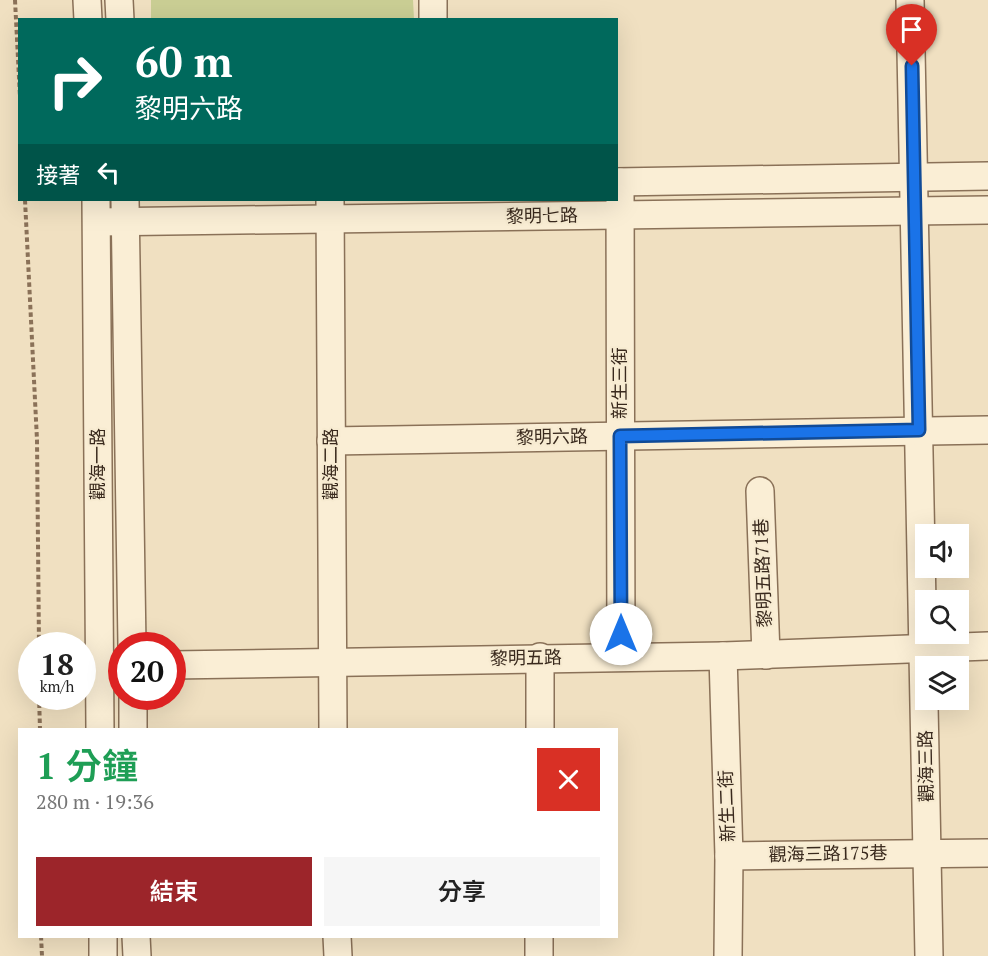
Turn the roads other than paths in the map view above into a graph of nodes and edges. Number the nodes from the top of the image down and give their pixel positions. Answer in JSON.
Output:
{"nodes":[{"id":1,"x":87,"y":0,"type":"edge"},
{"id":2,"x":119,"y":0,"type":"edge"},
{"id":3,"x":433,"y":0,"type":"edge"},
{"id":4,"x":910,"y":0,"type":"edge"},
{"id":5,"x":88,"y":18,"type":"edge"},
{"id":6,"x":120,"y":18,"type":"edge"},
{"id":7,"x":433,"y":18,"type":"edge"},
{"id":8,"x":988,"y":176,"type":"edge"},
{"id":9,"x":915,"y":177,"type":"junction"},
{"id":10,"x":618,"y":182,"type":"edge"},
{"id":11,"x":330,"y":209,"type":"edge"},
{"id":12,"x":988,"y":210,"type":"edge"},
{"id":13,"x":97,"y":211,"type":"edge"},
{"id":14,"x":125,"y":211,"type":"edge"},
{"id":15,"x":915,"y":211,"type":"junction"},
{"id":16,"x":621,"y":215,"type":"junction"},
{"id":17,"x":919,"y":430,"type":"junction"},
{"id":18,"x":988,"y":430,"type":"edge"},
{"id":19,"x":620,"y":436,"type":"junction"},
{"id":20,"x":332,"y":441,"type":"junction"},
{"id":21,"x":760,"y":491,"type":"dead end"},
{"id":22,"x":109,"y":632,"type":"edge"},
{"id":23,"x":132,"y":632,"type":"edge"},
{"id":24,"x":988,"y":646,"type":"edge"},
{"id":25,"x":923,"y":648,"type":"junction"},
{"id":26,"x":766,"y":655,"type":"junction"},
{"id":27,"x":621,"y":656,"type":"junction"},
{"id":28,"x":723,"y":656,"type":"junction"},
{"id":29,"x":540,"y":657,"type":"junction"},
{"id":30,"x":332,"y":661,"type":"junction"},
{"id":31,"x":186,"y":665,"type":"edge"},
{"id":32,"x":108,"y":678,"type":"edge"},
{"id":33,"x":133,"y":710,"type":"edge"},
{"id":34,"x":100,"y":728,"type":"edge"},
{"id":35,"x":133,"y":728,"type":"edge"},
{"id":36,"x":333,"y":728,"type":"edge"},
{"id":37,"x":540,"y":728,"type":"edge"},
{"id":38,"x":927,"y":852,"type":"junction"},
{"id":39,"x":988,"y":853,"type":"edge"},
{"id":40,"x":729,"y":856,"type":"junction"},
{"id":41,"x":103,"y":938,"type":"edge"},
{"id":42,"x":136,"y":938,"type":"edge"},
{"id":43,"x":337,"y":938,"type":"edge"},
{"id":44,"x":539,"y":938,"type":"edge"},
{"id":45,"x":103,"y":956,"type":"edge"},
{"id":46,"x":136,"y":956,"type":"edge"},
{"id":47,"x":338,"y":956,"type":"edge"},
{"id":48,"x":539,"y":956,"type":"edge"},
{"id":49,"x":728,"y":956,"type":"edge"},
{"id":50,"x":929,"y":956,"type":"edge"}],
"edges":[{"from":1,"to":5,"type":"street"},
{"from":2,"to":6,"type":"street"},
{"from":3,"to":7,"type":"street"},
{"from":4,"to":9,"type":"street","name":"觀海三路"},
{"from":8,"to":9,"type":"street"},
{"from":9,"to":10,"type":"street"},
{"from":9,"to":15,"type":"street","name":"觀海三路"},
{"from":10,"to":16,"type":"street","name":"新生三街"},
{"from":11,"to":14,"type":"street","name":"黎明七路"},
{"from":11,"to":16,"type":"street","name":"黎明七路"},
{"from":11,"to":20,"type":"street","name":"觀海二路"},
{"from":12,"to":15,"type":"street","name":"黎明七路"},
{"from":13,"to":14,"type":"street","name":"黎明七路"},
{"from":13,"to":22,"type":"street","name":"觀海一路"},
{"from":14,"to":23,"type":"street","name":"觀海一路"},
{"from":15,"to":16,"type":"street","name":"黎明七路"},
{"from":15,"to":17,"type":"street","name":"觀海三路"},
{"from":16,"to":19,"type":"street","name":"新生三街"},
{"from":17,"to":18,"type":"street","name":"黎明六路"},
{"from":17,"to":19,"type":"street","name":"黎明六路"},
{"from":17,"to":25,"type":"street","name":"觀海三路"},
{"from":19,"to":20,"type":"street","name":"黎明六路"},
{"from":19,"to":27,"type":"street","name":"新生三街"},
{"from":20,"to":30,"type":"street","name":"觀海二路"},
{"from":21,"to":26,"type":"street","name":"黎明五路71巷"},
{"from":24,"to":25,"type":"street","name":"黎明五路"},
{"from":25,"to":26,"type":"street","name":"黎明五路"},
{"from":25,"to":38,"type":"street","name":"觀海三路"},
{"from":26,"to":28,"type":"street","name":"黎明五路"},
{"from":27,"to":28,"type":"street","name":"黎明五路"},
{"from":27,"to":29,"type":"street","name":"黎明五路"},
{"from":28,"to":40,"type":"street","name":"新生二街"},
{"from":29,"to":30,"type":"street","name":"黎明五路"},
{"from":29,"to":37,"type":"street"},
{"from":30,"to":31,"type":"street","name":"黎明五路"},
{"from":30,"to":36,"type":"street","name":"觀海二路"},
{"from":32,"to":34,"type":"street","name":"觀海一路"},
{"from":33,"to":35,"type":"street"},
{"from":38,"to":39,"type":"street","name":"觀海三路175巷"},
{"from":38,"to":40,"type":"street","name":"觀海三路175巷"},
{"from":38,"to":50,"type":"street","name":"觀海三路"},
{"from":40,"to":49,"type":"street","name":"新生二街"},
{"from":41,"to":45,"type":"street"},
{"from":42,"to":46,"type":"street"},
{"from":43,"to":47,"type":"street"},
{"from":44,"to":48,"type":"street"}]}
